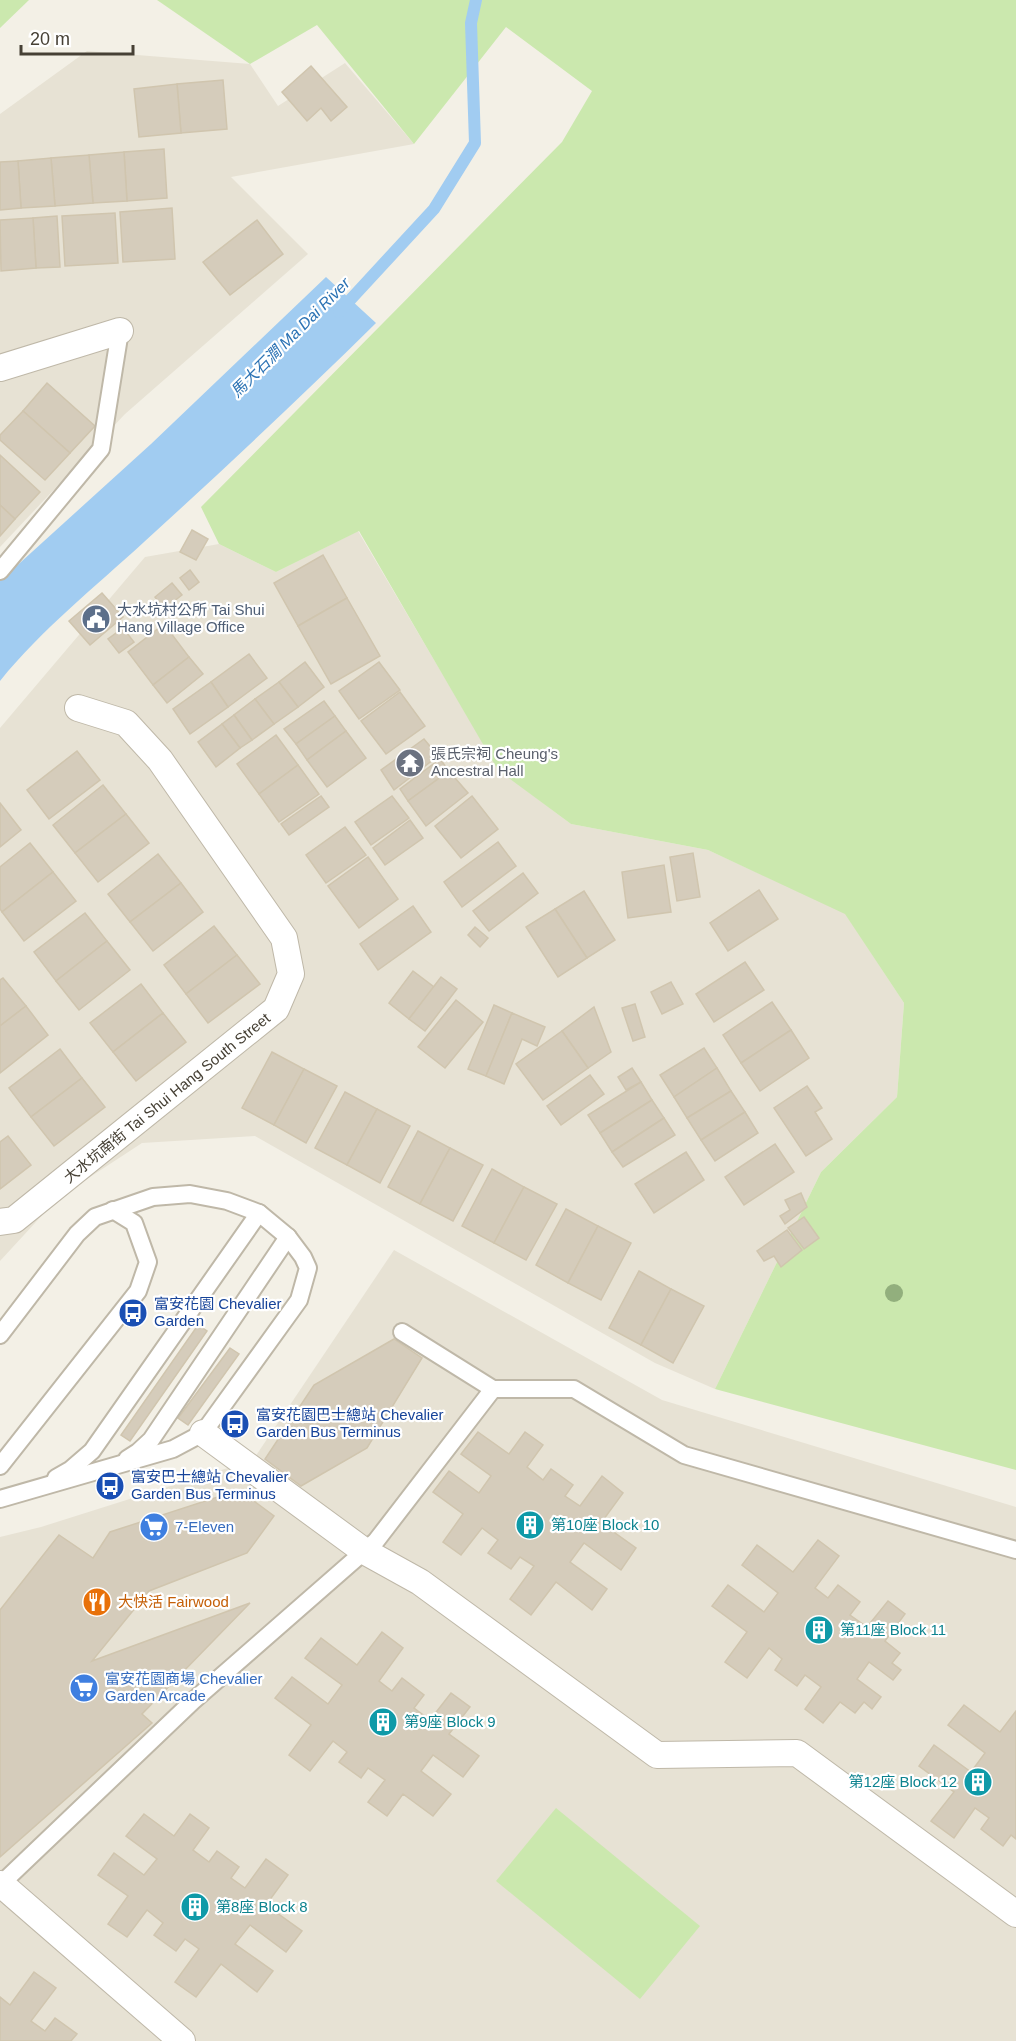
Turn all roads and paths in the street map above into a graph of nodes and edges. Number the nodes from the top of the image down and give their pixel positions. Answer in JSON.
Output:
{"nodes":[{"id":1,"x":120,"y":331,"type":"joint"},
{"id":2,"x":0,"y":368,"type":"edge"},
{"id":3,"x":0,"y":571,"type":"edge"},
{"id":4,"x":78,"y":708,"type":"dead end"},
{"id":5,"x":113,"y":1210,"type":"junction"},
{"id":6,"x":259,"y":1214,"type":"junction"},
{"id":7,"x":0,"y":1222,"type":"edge"},
{"id":8,"x":288,"y":1238,"type":"junction"},
{"id":9,"x":402,"y":1332,"type":"dead end"},
{"id":10,"x":0,"y":1335,"type":"edge"},
{"id":11,"x":493,"y":1389,"type":"junction"},
{"id":12,"x":202,"y":1433,"type":"junction"},
{"id":13,"x":0,"y":1466,"type":"edge"},
{"id":14,"x":118,"y":1466,"type":"junction"},
{"id":15,"x":39,"y":1488,"type":"junction"},
{"id":16,"x":0,"y":1499,"type":"edge"},
{"id":17,"x":1016,"y":1550,"type":"edge"},
{"id":18,"x":364,"y":1551,"type":"junction"},
{"id":19,"x":0,"y":1884,"type":"edge"},
{"id":20,"x":1016,"y":1914,"type":"edge"},
{"id":21,"x":182,"y":2041,"type":"edge"}],
"edges":[{"from":1,"to":2,"type":"street"},
{"from":1,"to":3,"type":"lane"},
{"from":4,"to":7,"type":"street","name":"大水坑南街 Tai Shui Hang South Street"},
{"from":5,"to":6,"type":"lane"},
{"from":5,"to":10,"type":"lane"},
{"from":5,"to":13,"type":"lane"},
{"from":6,"to":8,"type":"lane"},
{"from":6,"to":15,"type":"lane"},
{"from":8,"to":12,"type":"lane"},
{"from":8,"to":14,"type":"lane"},
{"from":9,"to":11,"type":"lane"},
{"from":11,"to":17,"type":"lane"},
{"from":11,"to":18,"type":"lane"},
{"from":12,"to":14,"type":"lane"},
{"from":12,"to":18,"type":"street"},
{"from":14,"to":15,"type":"lane"},
{"from":15,"to":16,"type":"lane"},
{"from":18,"to":19,"type":"lane"},
{"from":18,"to":20,"type":"street"},
{"from":19,"to":21,"type":"street"}]}
